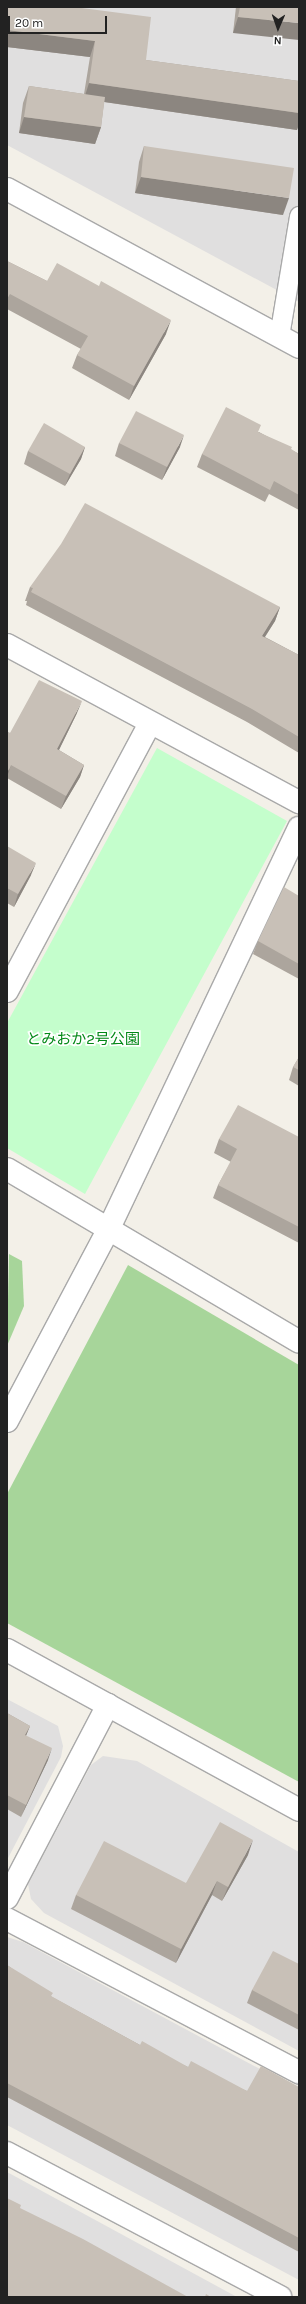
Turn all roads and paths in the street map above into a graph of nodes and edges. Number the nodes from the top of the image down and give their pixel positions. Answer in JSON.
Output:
{"nodes":[{"id":1,"x":7,"y":189,"type":"edge"},
{"id":2,"x":299,"y":216,"type":"edge"},
{"id":3,"x":279,"y":336,"type":"junction"},
{"id":4,"x":299,"y":347,"type":"edge"},
{"id":5,"x":7,"y":645,"type":"edge"},
{"id":6,"x":150,"y":722,"type":"junction"},
{"id":7,"x":299,"y":802,"type":"edge"},
{"id":8,"x":296,"y":840,"type":"edge"},
{"id":9,"x":7,"y":991,"type":"edge"},
{"id":10,"x":7,"y":1169,"type":"edge"},
{"id":11,"x":109,"y":1228,"type":"junction"},
{"id":12,"x":299,"y":1342,"type":"edge"},
{"id":13,"x":7,"y":1421,"type":"edge"},
{"id":14,"x":7,"y":1650,"type":"edge"},
{"id":15,"x":108,"y":1705,"type":"junction"},
{"id":16,"x":299,"y":1810,"type":"edge"},
{"id":17,"x":7,"y":1898,"type":"edge"},
{"id":18,"x":7,"y":1919,"type":"edge"},
{"id":19,"x":299,"y":2072,"type":"edge"},
{"id":20,"x":7,"y":2153,"type":"edge"},
{"id":21,"x":280,"y":2297,"type":"edge"}],
"edges":[{"from":1,"to":3,"type":"street"},
{"from":2,"to":3,"type":"lane"},
{"from":3,"to":4,"type":"street"},
{"from":5,"to":6,"type":"street"},
{"from":6,"to":7,"type":"street"},
{"from":6,"to":9,"type":"street"},
{"from":8,"to":11,"type":"street"},
{"from":10,"to":11,"type":"street"},
{"from":11,"to":12,"type":"street"},
{"from":11,"to":13,"type":"street"},
{"from":14,"to":15,"type":"street"},
{"from":15,"to":16,"type":"street"},
{"from":15,"to":17,"type":"street"},
{"from":18,"to":19,"type":"street"},
{"from":20,"to":21,"type":"street"}]}
